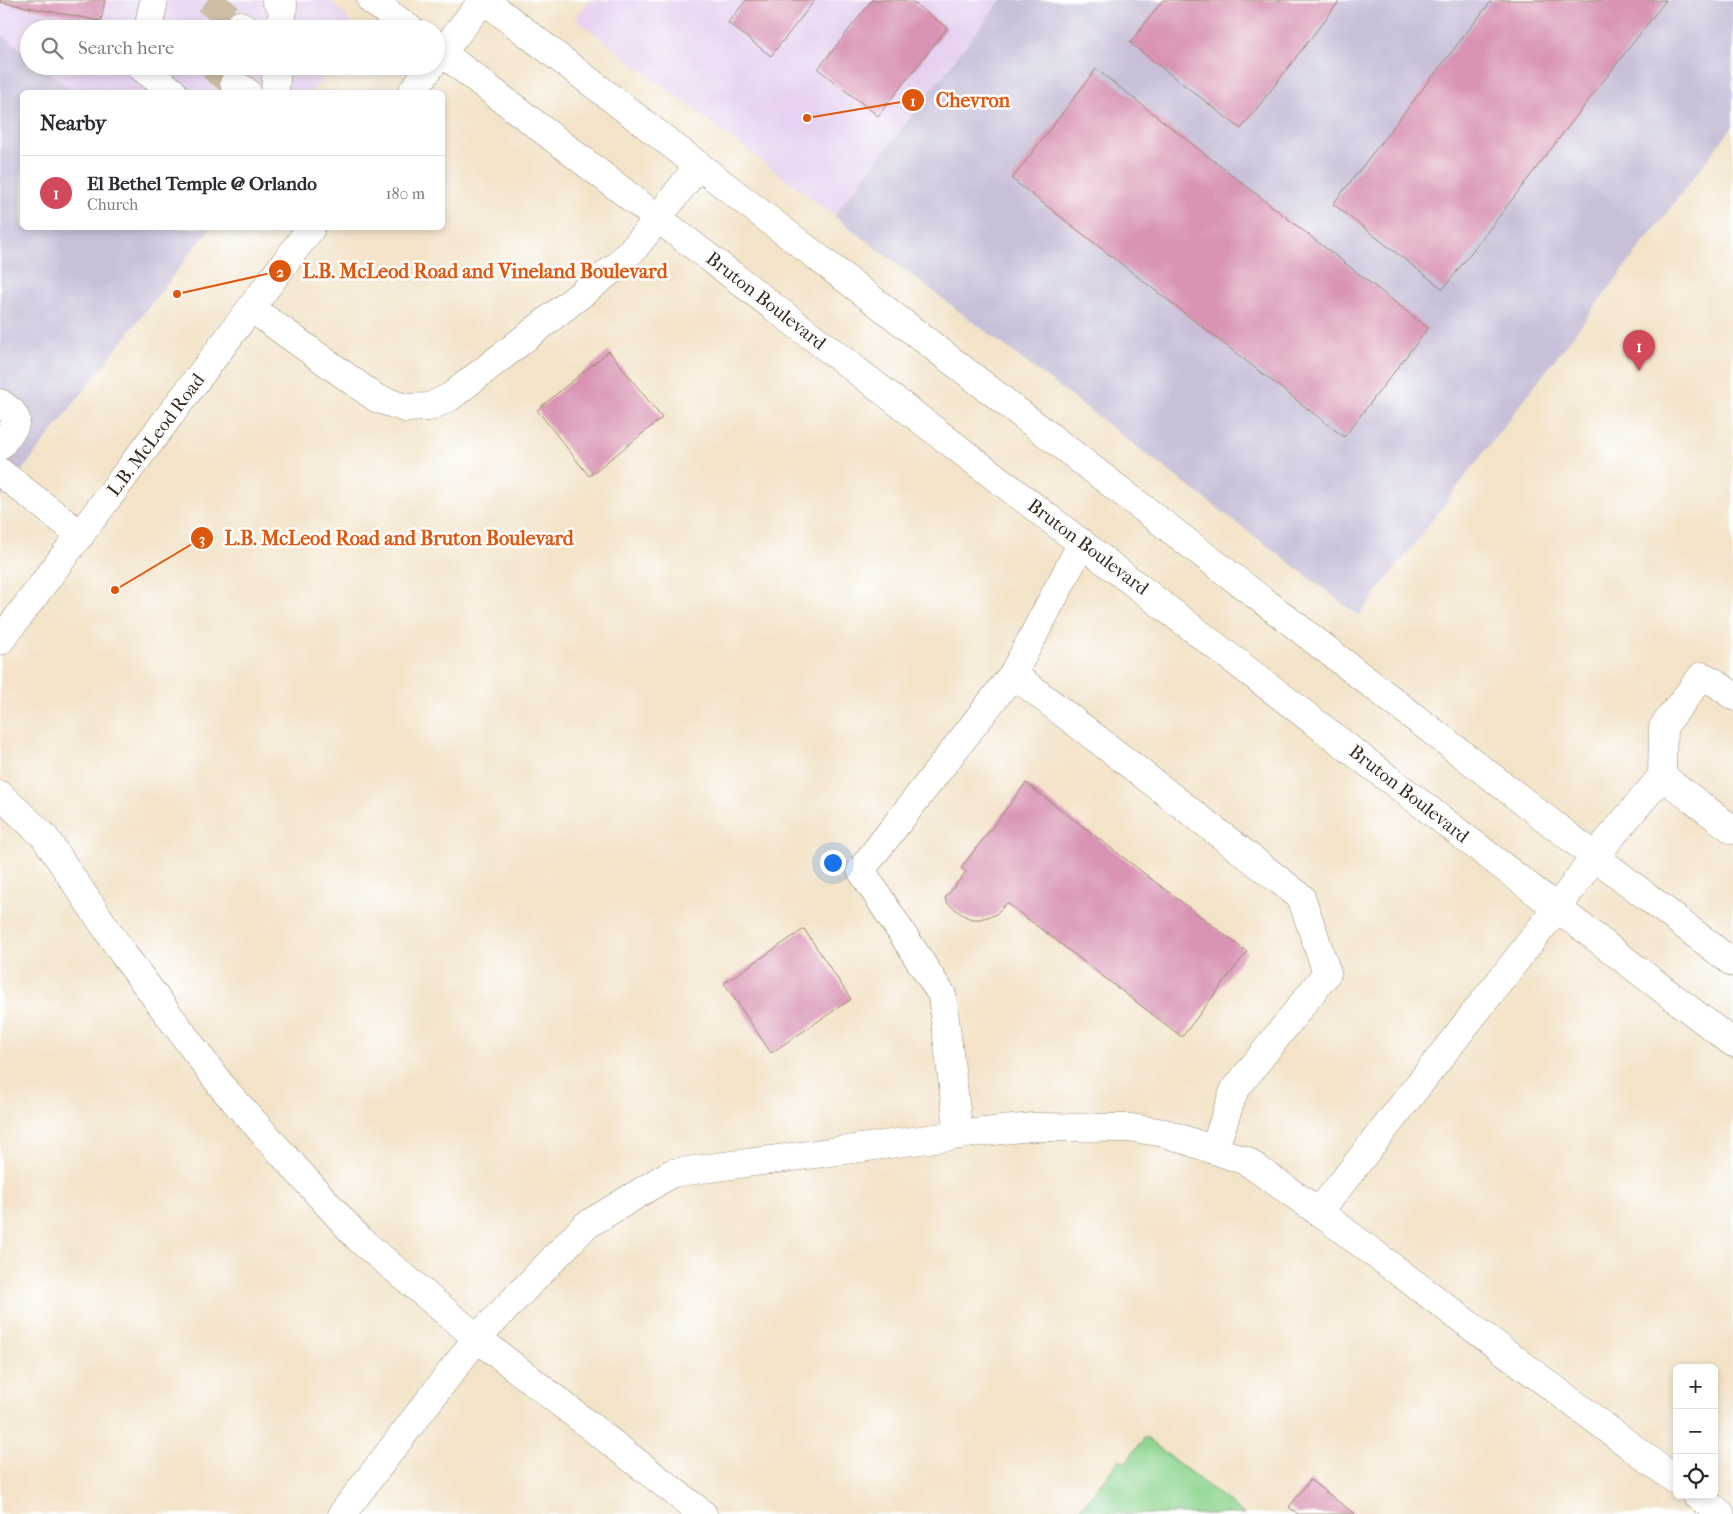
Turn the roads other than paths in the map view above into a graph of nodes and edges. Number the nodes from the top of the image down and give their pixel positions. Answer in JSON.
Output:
{"nodes":[{"id":1,"x":276,"y":0,"type":"edge"},
{"id":2,"x":371,"y":0,"type":"edge"},
{"id":3,"x":483,"y":0,"type":"edge"},
{"id":4,"x":282,"y":20,"type":"edge"},
{"id":5,"x":398,"y":20,"type":"edge"},
{"id":6,"x":445,"y":46,"type":"edge"},
{"id":7,"x":445,"y":64,"type":"edge"},
{"id":8,"x":151,"y":75,"type":"edge"},
{"id":9,"x":276,"y":75,"type":"edge"},
{"id":10,"x":424,"y":75,"type":"edge"},
{"id":11,"x":170,"y":90,"type":"edge"},
{"id":12,"x":275,"y":90,"type":"edge"},
{"id":13,"x":413,"y":90,"type":"edge"},
{"id":14,"x":698,"y":166,"type":"junction"},
{"id":15,"x":658,"y":218,"type":"junction"},
{"id":16,"x":310,"y":230,"type":"edge"},
{"id":17,"x":251,"y":308,"type":"junction"},
{"id":18,"x":0,"y":403,"type":"edge"},
{"id":19,"x":0,"y":446,"type":"edge"},
{"id":20,"x":0,"y":472,"type":"edge"},
{"id":21,"x":81,"y":535,"type":"junction"},
{"id":22,"x":1082,"y":543,"type":"junction"},
{"id":23,"x":0,"y":641,"type":"edge"},
{"id":24,"x":1013,"y":674,"type":"junction"},
{"id":25,"x":1733,"y":696,"type":"edge"},
{"id":26,"x":1662,"y":776,"type":"junction"},
{"id":27,"x":0,"y":795,"type":"edge"},
{"id":28,"x":1733,"y":830,"type":"edge"},
{"id":29,"x":1595,"y":856,"type":"junction"},
{"id":30,"x":1558,"y":908,"type":"junction"},
{"id":31,"x":1733,"y":963,"type":"edge"},
{"id":32,"x":1733,"y":1043,"type":"edge"},
{"id":33,"x":959,"y":1134,"type":"junction"},
{"id":34,"x":1214,"y":1150,"type":"junction"},
{"id":35,"x":1319,"y":1212,"type":"junction"},
{"id":36,"x":477,"y":1338,"type":"junction"},
{"id":37,"x":1673,"y":1478,"type":"edge"},
{"id":38,"x":1701,"y":1499,"type":"edge"},
{"id":39,"x":342,"y":1514,"type":"edge"},
{"id":40,"x":703,"y":1514,"type":"edge"},
{"id":41,"x":1720,"y":1514,"type":"edge"}],
"edges":[{"from":1,"to":4,"type":"street"},
{"from":2,"to":5,"type":"street"},
{"from":3,"to":6,"type":"street"},
{"from":3,"to":14,"type":"street"},
{"from":7,"to":15,"type":"street","name":"Bruton Boulevard"},
{"from":8,"to":11,"type":"street"},
{"from":9,"to":12,"type":"street"},
{"from":10,"to":13,"type":"street"},
{"from":14,"to":15,"type":"street"},
{"from":14,"to":29,"type":"street"},
{"from":15,"to":17,"type":"street"},
{"from":15,"to":22,"type":"street","name":"Bruton Boulevard"},
{"from":16,"to":17,"type":"street","name":"L.B. McLeod Road"},
{"from":17,"to":21,"type":"street","name":"L.B. McLeod Road"},
{"from":18,"to":19,"type":"street"},
{"from":20,"to":21,"type":"street"},
{"from":21,"to":23,"type":"street","name":"L.B. McLeod Road"},
{"from":22,"to":24,"type":"street"},
{"from":22,"to":30,"type":"street","name":"Bruton Boulevard"},
{"from":24,"to":33,"type":"street"},
{"from":24,"to":34,"type":"street"},
{"from":25,"to":26,"type":"street"},
{"from":26,"to":28,"type":"street"},
{"from":26,"to":29,"type":"street"},
{"from":27,"to":36,"type":"street"},
{"from":29,"to":30,"type":"street"},
{"from":29,"to":31,"type":"street"},
{"from":30,"to":32,"type":"street","name":"Bruton Boulevard"},
{"from":30,"to":35,"type":"street"},
{"from":33,"to":34,"type":"street"},
{"from":33,"to":36,"type":"street"},
{"from":34,"to":35,"type":"street"},
{"from":35,"to":37,"type":"street"},
{"from":36,"to":39,"type":"street"},
{"from":36,"to":40,"type":"street"},
{"from":38,"to":41,"type":"street"}]}
